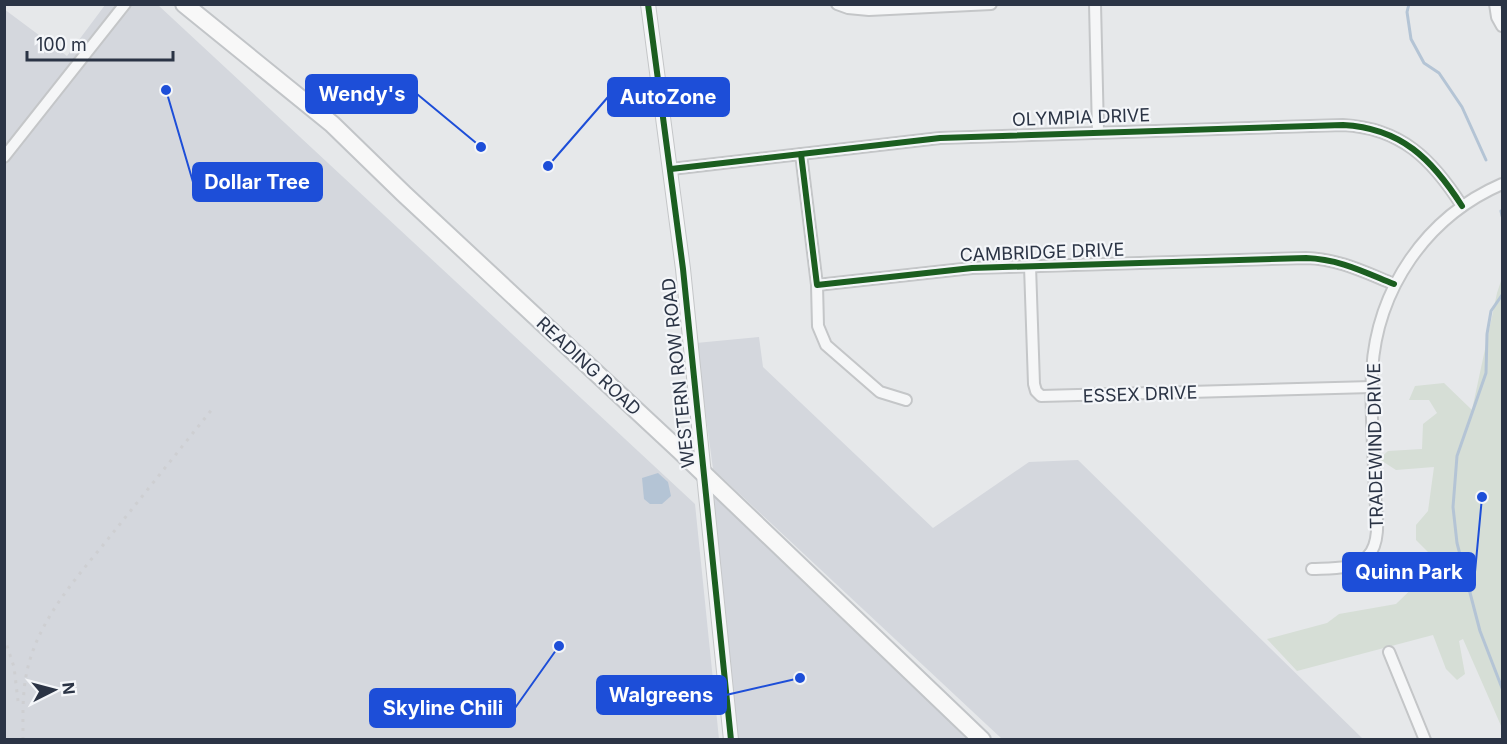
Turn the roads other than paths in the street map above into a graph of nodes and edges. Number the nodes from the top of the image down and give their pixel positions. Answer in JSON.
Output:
{"nodes":[{"id":1,"x":125,"y":4,"type":"edge"},
{"id":2,"x":184,"y":4,"type":"edge"},
{"id":3,"x":648,"y":4,"type":"edge"},
{"id":4,"x":837,"y":4,"type":"edge"},
{"id":5,"x":992,"y":4,"type":"edge"},
{"id":6,"x":1095,"y":4,"type":"edge"},
{"id":7,"x":1495,"y":4,"type":"edge"},
{"id":8,"x":1503,"y":26,"type":"edge"},
{"id":9,"x":1098,"y":132,"type":"junction"},
{"id":10,"x":801,"y":154,"type":"junction"},
{"id":11,"x":4,"y":157,"type":"edge"},
{"id":12,"x":671,"y":169,"type":"junction"},
{"id":13,"x":1503,"y":184,"type":"edge"},
{"id":14,"x":1462,"y":206,"type":"junction"},
{"id":15,"x":1030,"y":266,"type":"junction"},
{"id":16,"x":1394,"y":284,"type":"junction"},
{"id":17,"x":817,"y":285,"type":"junction"},
{"id":18,"x":1372,"y":387,"type":"junction"},
{"id":19,"x":906,"y":400,"type":"dead end"},
{"id":20,"x":704,"y":475,"type":"junction"},
{"id":21,"x":1312,"y":569,"type":"dead end"},
{"id":22,"x":1389,"y":652,"type":"dead end"},
{"id":23,"x":731,"y":740,"type":"edge"},
{"id":24,"x":982,"y":740,"type":"edge"},
{"id":25,"x":1425,"y":740,"type":"edge"}],
"edges":[{"from":1,"to":11,"type":"street"},
{"from":2,"to":20,"type":"main road","name":"READING ROAD"},
{"from":3,"to":12,"type":"street","name":"WESTERN ROW ROAD"},
{"from":4,"to":5,"type":"street"},
{"from":6,"to":9,"type":"street"},
{"from":7,"to":8,"type":"street"},
{"from":9,"to":10,"type":"street","name":"OLYMPIA DRIVE"},
{"from":9,"to":14,"type":"street","name":"OLYMPIA DRIVE"},
{"from":10,"to":12,"type":"street","name":"OLYMPIA DRIVE"},
{"from":10,"to":17,"type":"street"},
{"from":12,"to":20,"type":"street","name":"WESTERN ROW ROAD"},
{"from":13,"to":14,"type":"street","name":"TRADEWIND DRIVE"},
{"from":14,"to":16,"type":"street","name":"TRADEWIND DRIVE"},
{"from":15,"to":16,"type":"street","name":"CAMBRIDGE DRIVE"},
{"from":15,"to":17,"type":"street","name":"CAMBRIDGE DRIVE"},
{"from":15,"to":18,"type":"street","name":"ESSEX DRIVE"},
{"from":16,"to":18,"type":"street","name":"TRADEWIND DRIVE"},
{"from":17,"to":19,"type":"street"},
{"from":18,"to":21,"type":"street","name":"TRADEWIND DRIVE"},
{"from":20,"to":23,"type":"street","name":"WESTERN ROW ROAD"},
{"from":20,"to":24,"type":"main road","name":"READING ROAD"},
{"from":22,"to":25,"type":"street"}]}
